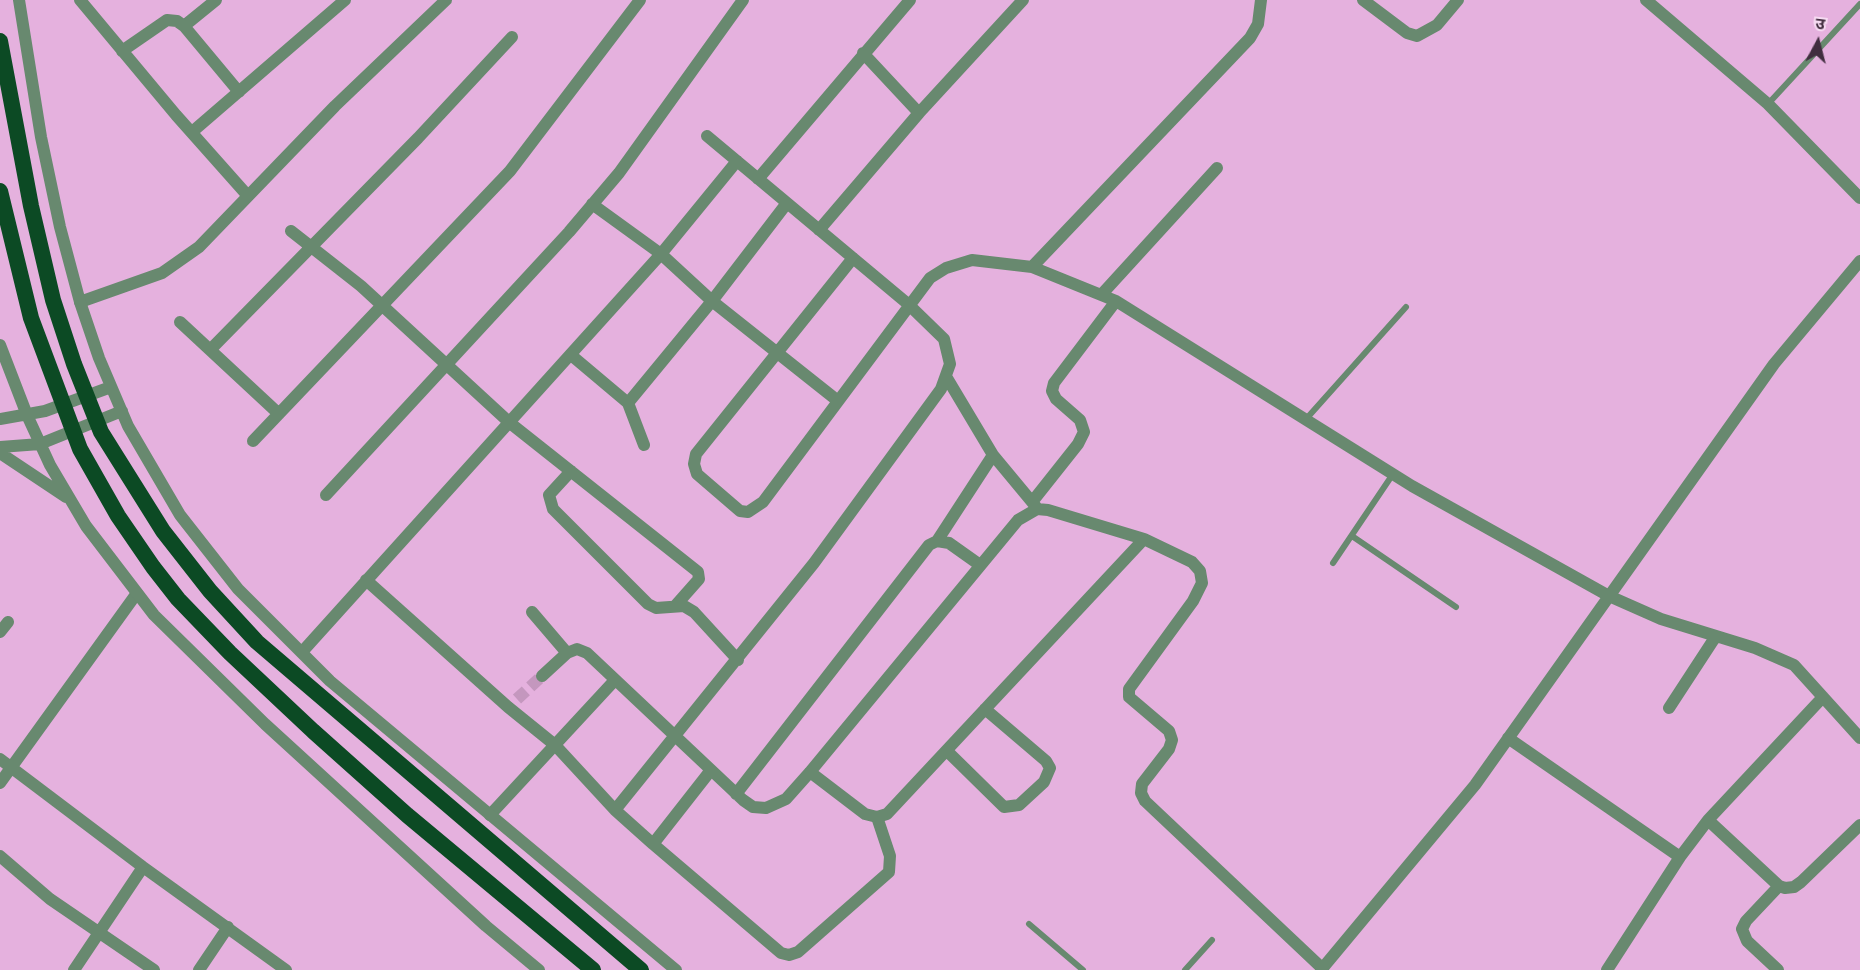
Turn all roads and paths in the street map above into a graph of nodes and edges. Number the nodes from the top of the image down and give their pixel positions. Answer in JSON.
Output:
{"nodes":[{"id":1,"x":19,"y":0,"type":"edge"},
{"id":2,"x":80,"y":0,"type":"edge"},
{"id":3,"x":216,"y":0,"type":"edge"},
{"id":4,"x":345,"y":0,"type":"edge"},
{"id":5,"x":446,"y":0,"type":"edge"},
{"id":6,"x":640,"y":0,"type":"edge"},
{"id":7,"x":743,"y":0,"type":"edge"},
{"id":8,"x":910,"y":0,"type":"edge"},
{"id":9,"x":1023,"y":0,"type":"edge"},
{"id":10,"x":1261,"y":0,"type":"edge"},
{"id":11,"x":1363,"y":0,"type":"edge"},
{"id":12,"x":1458,"y":0,"type":"edge"},
{"id":13,"x":1646,"y":0,"type":"edge"},
{"id":14,"x":1860,"y":4,"type":"edge"},
{"id":15,"x":184,"y":26,"type":"junction"},
{"id":16,"x":512,"y":37,"type":"dead end"},
{"id":17,"x":0,"y":41,"type":"edge"},
{"id":18,"x":122,"y":51,"type":"junction"},
{"id":19,"x":863,"y":53,"type":"junction"},
{"id":20,"x":239,"y":92,"type":"junction"},
{"id":21,"x":1768,"y":104,"type":"junction"},
{"id":22,"x":919,"y":113,"type":"junction"},
{"id":23,"x":192,"y":132,"type":"junction"},
{"id":24,"x":707,"y":136,"type":"dead end"},
{"id":25,"x":737,"y":161,"type":"junction"},
{"id":26,"x":1217,"y":168,"type":"dead end"},
{"id":27,"x":758,"y":178,"type":"junction"},
{"id":28,"x":0,"y":191,"type":"edge"},
{"id":29,"x":248,"y":196,"type":"junction"},
{"id":30,"x":1860,"y":198,"type":"edge"},
{"id":31,"x":787,"y":203,"type":"junction"},
{"id":32,"x":592,"y":204,"type":"junction"},
{"id":33,"x":819,"y":230,"type":"junction"},
{"id":34,"x":291,"y":231,"type":"dead end"},
{"id":35,"x":311,"y":248,"type":"junction"},
{"id":36,"x":661,"y":254,"type":"junction"},
{"id":37,"x":854,"y":258,"type":"junction"},
{"id":38,"x":1860,"y":261,"type":"edge"},
{"id":39,"x":1032,"y":267,"type":"junction"},
{"id":40,"x":1102,"y":294,"type":"junction"},
{"id":41,"x":712,"y":301,"type":"junction"},
{"id":42,"x":1116,"y":301,"type":"junction"},
{"id":43,"x":80,"y":302,"type":"junction"},
{"id":44,"x":908,"y":304,"type":"junction"},
{"id":45,"x":383,"y":307,"type":"junction"},
{"id":46,"x":1406,"y":307,"type":"dead end"},
{"id":47,"x":180,"y":322,"type":"dead end"},
{"id":48,"x":0,"y":345,"type":"edge"},
{"id":49,"x":211,"y":349,"type":"junction"},
{"id":50,"x":776,"y":352,"type":"junction"},
{"id":51,"x":571,"y":355,"type":"junction"},
{"id":52,"x":445,"y":365,"type":"junction"},
{"id":53,"x":947,"y":378,"type":"junction"},
{"id":54,"x":111,"y":387,"type":"junction"},
{"id":55,"x":838,"y":401,"type":"junction"},
{"id":56,"x":628,"y":403,"type":"junction"},
{"id":57,"x":122,"y":411,"type":"junction"},
{"id":58,"x":279,"y":414,"type":"junction"},
{"id":59,"x":27,"y":415,"type":"junction"},
{"id":60,"x":1307,"y":418,"type":"junction"},
{"id":61,"x":0,"y":420,"type":"edge"},
{"id":62,"x":510,"y":423,"type":"junction"},
{"id":63,"x":253,"y":441,"type":"dead end"},
{"id":64,"x":40,"y":444,"type":"junction"},
{"id":65,"x":644,"y":445,"type":"dead end"},
{"id":66,"x":0,"y":447,"type":"edge"},
{"id":67,"x":0,"y":453,"type":"edge"},
{"id":68,"x":993,"y":455,"type":"junction"},
{"id":69,"x":571,"y":471,"type":"junction"},
{"id":70,"x":1393,"y":473,"type":"junction"},
{"id":71,"x":326,"y":495,"type":"dead end"},
{"id":72,"x":70,"y":499,"type":"junction"},
{"id":73,"x":1035,"y":505,"type":"junction"},
{"id":74,"x":1352,"y":536,"type":"junction"},
{"id":75,"x":1144,"y":539,"type":"junction"},
{"id":76,"x":937,"y":541,"type":"junction"},
{"id":77,"x":1333,"y":563,"type":"dead end"},
{"id":78,"x":980,"y":565,"type":"junction"},
{"id":79,"x":366,"y":580,"type":"junction"},
{"id":80,"x":137,"y":593,"type":"junction"},
{"id":81,"x":1609,"y":596,"type":"junction"},
{"id":82,"x":676,"y":605,"type":"junction"},
{"id":83,"x":1456,"y":607,"type":"dead end"},
{"id":84,"x":532,"y":612,"type":"dead end"},
{"id":85,"x":8,"y":621,"type":"dead end"},
{"id":86,"x":0,"y":632,"type":"edge"},
{"id":87,"x":1716,"y":636,"type":"junction"},
{"id":88,"x":302,"y":652,"type":"junction"},
{"id":89,"x":567,"y":653,"type":"junction"},
{"id":90,"x":738,"y":660,"type":"junction"},
{"id":91,"x":542,"y":676,"type":"tunnel mouth"},
{"id":92,"x":615,"y":680,"type":"junction"},
{"id":93,"x":1823,"y":697,"type":"junction"},
{"id":94,"x":1669,"y":708,"type":"dead end"},
{"id":95,"x":985,"y":709,"type":"junction"},
{"id":96,"x":675,"y":736,"type":"junction"},
{"id":97,"x":1508,"y":738,"type":"junction"},
{"id":98,"x":1860,"y":738,"type":"edge"},
{"id":99,"x":555,"y":746,"type":"junction"},
{"id":100,"x":947,"y":751,"type":"junction"},
{"id":101,"x":0,"y":759,"type":"edge"},
{"id":102,"x":11,"y":767,"type":"junction"},
{"id":103,"x":711,"y":770,"type":"junction"},
{"id":104,"x":810,"y":772,"type":"junction"},
{"id":105,"x":0,"y":783,"type":"edge"},
{"id":106,"x":736,"y":794,"type":"junction"},
{"id":107,"x":615,"y":810,"type":"junction"},
{"id":108,"x":490,"y":815,"type":"junction"},
{"id":109,"x":877,"y":817,"type":"junction"},
{"id":110,"x":1708,"y":819,"type":"junction"},
{"id":111,"x":1860,"y":825,"type":"edge"},
{"id":112,"x":653,"y":844,"type":"junction"},
{"id":113,"x":0,"y":856,"type":"edge"},
{"id":114,"x":1680,"y":857,"type":"junction"},
{"id":115,"x":143,"y":867,"type":"junction"},
{"id":116,"x":1779,"y":886,"type":"junction"},
{"id":117,"x":1029,"y":924,"type":"dead end"},
{"id":118,"x":228,"y":927,"type":"junction"},
{"id":119,"x":98,"y":934,"type":"junction"},
{"id":120,"x":1212,"y":940,"type":"dead end"},
{"id":121,"x":1322,"y":969,"type":"edge"},
{"id":122,"x":74,"y":970,"type":"edge"},
{"id":123,"x":154,"y":970,"type":"edge"},
{"id":124,"x":200,"y":970,"type":"edge"},
{"id":125,"x":286,"y":970,"type":"edge"},
{"id":126,"x":539,"y":970,"type":"edge"},
{"id":127,"x":593,"y":970,"type":"edge"},
{"id":128,"x":641,"y":970,"type":"edge"},
{"id":129,"x":676,"y":970,"type":"edge"},
{"id":130,"x":1083,"y":970,"type":"edge"},
{"id":131,"x":1185,"y":970,"type":"edge"},
{"id":132,"x":1607,"y":970,"type":"edge"},
{"id":133,"x":1778,"y":970,"type":"edge"}],
"edges":[{"from":1,"to":43,"type":"street"},
{"from":2,"to":18,"type":"street"},
{"from":3,"to":15,"type":"street"},
{"from":4,"to":20,"type":"street"},
{"from":5,"to":29,"type":"street"},
{"from":6,"to":45,"type":"street"},
{"from":7,"to":32,"type":"street"},
{"from":8,"to":19,"type":"street"},
{"from":9,"to":22,"type":"street"},
{"from":10,"to":39,"type":"street"},
{"from":11,"to":12,"type":"street"},
{"from":13,"to":21,"type":"street"},
{"from":14,"to":21,"type":"lane"},
{"from":15,"to":18,"type":"street"},
{"from":15,"to":20,"type":"street"},
{"from":16,"to":35,"type":"street"},
{"from":17,"to":128,"type":"highway"},
{"from":18,"to":23,"type":"street"},
{"from":19,"to":22,"type":"street"},
{"from":19,"to":27,"type":"street"},
{"from":20,"to":23,"type":"street"},
{"from":21,"to":30,"type":"street"},
{"from":22,"to":33,"type":"street"},
{"from":23,"to":29,"type":"street"},
{"from":24,"to":25,"type":"street"},
{"from":25,"to":27,"type":"street"},
{"from":25,"to":36,"type":"street"},
{"from":26,"to":40,"type":"street"},
{"from":27,"to":31,"type":"street"},
{"from":28,"to":127,"type":"highway"},
{"from":29,"to":43,"type":"street"},
{"from":31,"to":33,"type":"street"},
{"from":31,"to":41,"type":"street"},
{"from":32,"to":36,"type":"street"},
{"from":32,"to":52,"type":"street"},
{"from":33,"to":37,"type":"street"},
{"from":34,"to":35,"type":"street"},
{"from":35,"to":45,"type":"street"},
{"from":35,"to":49,"type":"street"},
{"from":36,"to":41,"type":"street"},
{"from":36,"to":51,"type":"street"},
{"from":37,"to":44,"type":"street"},
{"from":37,"to":50,"type":"street"},
{"from":38,"to":81,"type":"street"},
{"from":39,"to":40,"type":"street"},
{"from":39,"to":44,"type":"street"},
{"from":40,"to":42,"type":"street"},
{"from":41,"to":50,"type":"street"},
{"from":41,"to":56,"type":"street"},
{"from":42,"to":60,"type":"street"},
{"from":42,"to":73,"type":"street"},
{"from":43,"to":54,"type":"street"},
{"from":44,"to":53,"type":"street"},
{"from":44,"to":55,"type":"street"},
{"from":45,"to":52,"type":"street"},
{"from":45,"to":58,"type":"street"},
{"from":46,"to":60,"type":"lane"},
{"from":47,"to":49,"type":"street"},
{"from":48,"to":59,"type":"street"},
{"from":49,"to":58,"type":"street"},
{"from":50,"to":55,"type":"street"},
{"from":50,"to":55,"type":"street"},
{"from":51,"to":56,"type":"street"},
{"from":51,"to":62,"type":"street"},
{"from":52,"to":62,"type":"street"},
{"from":52,"to":71,"type":"street"},
{"from":53,"to":68,"type":"street"},
{"from":53,"to":90,"type":"street"},
{"from":54,"to":57,"type":"street"},
{"from":54,"to":59,"type":"street"},
{"from":56,"to":65,"type":"street"},
{"from":57,"to":64,"type":"street"},
{"from":57,"to":88,"type":"street"},
{"from":58,"to":63,"type":"street"},
{"from":59,"to":61,"type":"street"},
{"from":59,"to":64,"type":"street"},
{"from":60,"to":70,"type":"street"},
{"from":62,"to":69,"type":"street"},
{"from":62,"to":79,"type":"street"},
{"from":64,"to":66,"type":"street"},
{"from":64,"to":72,"type":"street"},
{"from":67,"to":72,"type":"street"},
{"from":68,"to":73,"type":"street"},
{"from":68,"to":76,"type":"street"},
{"from":69,"to":82,"type":"street"},
{"from":69,"to":82,"type":"street"},
{"from":70,"to":74,"type":"lane"},
{"from":70,"to":81,"type":"street"},
{"from":72,"to":80,"type":"street"},
{"from":73,"to":75,"type":"street"},
{"from":73,"to":78,"type":"street"},
{"from":74,"to":77,"type":"lane"},
{"from":74,"to":83,"type":"lane"},
{"from":75,"to":95,"type":"street"},
{"from":75,"to":121,"type":"street"},
{"from":76,"to":78,"type":"street"},
{"from":76,"to":106,"type":"street"},
{"from":78,"to":104,"type":"street"},
{"from":79,"to":88,"type":"street"},
{"from":79,"to":99,"type":"street"},
{"from":80,"to":102,"type":"street"},
{"from":80,"to":126,"type":"street"},
{"from":81,"to":87,"type":"street"},
{"from":81,"to":97,"type":"street"},
{"from":82,"to":90,"type":"street"},
{"from":84,"to":89,"type":"street"},
{"from":85,"to":86,"type":"street"},
{"from":87,"to":93,"type":"street"},
{"from":87,"to":94,"type":"street"},
{"from":88,"to":108,"type":"street"},
{"from":89,"to":91,"type":"street"},
{"from":89,"to":92,"type":"street"},
{"from":90,"to":96,"type":"street"},
{"from":92,"to":96,"type":"street"},
{"from":92,"to":99,"type":"street"},
{"from":93,"to":98,"type":"street"},
{"from":93,"to":110,"type":"street"},
{"from":95,"to":100,"type":"street"},
{"from":95,"to":100,"type":"street"},
{"from":96,"to":103,"type":"street"},
{"from":96,"to":107,"type":"street"},
{"from":97,"to":114,"type":"street"},
{"from":97,"to":121,"type":"street"},
{"from":99,"to":107,"type":"street"},
{"from":99,"to":108,"type":"street"},
{"from":100,"to":109,"type":"street"},
{"from":101,"to":102,"type":"street"},
{"from":102,"to":105,"type":"street"},
{"from":102,"to":115,"type":"street"},
{"from":103,"to":106,"type":"street"},
{"from":103,"to":112,"type":"street"},
{"from":104,"to":106,"type":"street"},
{"from":104,"to":109,"type":"street"},
{"from":107,"to":112,"type":"street"},
{"from":108,"to":129,"type":"street"},
{"from":109,"to":112,"type":"street"},
{"from":110,"to":114,"type":"street"},
{"from":110,"to":116,"type":"street"},
{"from":111,"to":116,"type":"street"},
{"from":113,"to":119,"type":"street"},
{"from":114,"to":132,"type":"street"},
{"from":115,"to":118,"type":"street"},
{"from":115,"to":119,"type":"street"},
{"from":116,"to":133,"type":"street"},
{"from":117,"to":130,"type":"lane"},
{"from":118,"to":124,"type":"street"},
{"from":118,"to":125,"type":"street"},
{"from":119,"to":122,"type":"street"},
{"from":119,"to":123,"type":"street"},
{"from":120,"to":131,"type":"lane"}]}
